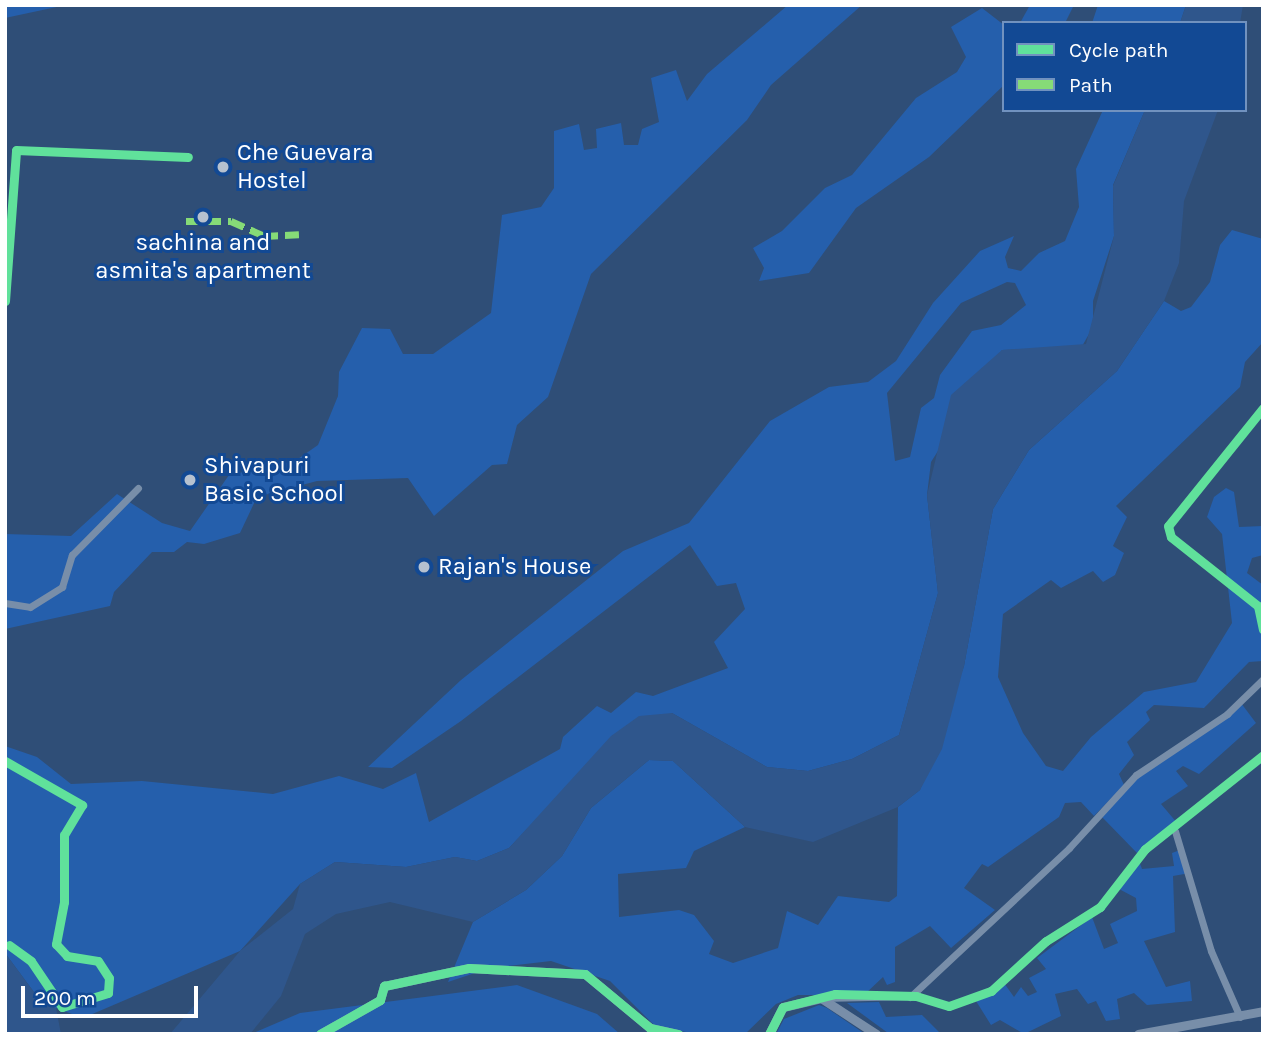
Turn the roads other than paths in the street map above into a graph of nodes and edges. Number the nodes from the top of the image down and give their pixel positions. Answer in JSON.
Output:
{"nodes":[{"id":1,"x":188,"y":157,"type":"dead end"},
{"id":2,"x":5,"y":301,"type":"edge"},
{"id":3,"x":1263,"y":408,"type":"edge"},
{"id":4,"x":138,"y":488,"type":"dead end"},
{"id":5,"x":5,"y":603,"type":"edge"},
{"id":6,"x":1263,"y":629,"type":"edge"},
{"id":7,"x":1263,"y":679,"type":"edge"},
{"id":8,"x":1263,"y":755,"type":"edge"},
{"id":9,"x":5,"y":761,"type":"edge"},
{"id":10,"x":1175,"y":831,"type":"junction"},
{"id":11,"x":9,"y":945,"type":"dead end"},
{"id":12,"x":910,"y":997,"type":"junction"},
{"id":13,"x":821,"y":998,"type":"junction"},
{"id":14,"x":1263,"y":1011,"type":"edge"},
{"id":15,"x":1240,"y":1017,"type":"junction"},
{"id":16,"x":1167,"y":1032,"type":"edge"},
{"id":17,"x":320,"y":1034,"type":"edge"},
{"id":18,"x":678,"y":1034,"type":"edge"},
{"id":19,"x":769,"y":1034,"type":"edge"},
{"id":20,"x":876,"y":1034,"type":"edge"},
{"id":21,"x":1138,"y":1034,"type":"edge"}],
"edges":[{"from":1,"to":2,"type":"street"},
{"from":3,"to":6,"type":"street"},
{"from":4,"to":5,"type":"street"},
{"from":7,"to":12,"type":"street"},
{"from":8,"to":10,"type":"street"},
{"from":9,"to":11,"type":"street"},
{"from":10,"to":12,"type":"street"},
{"from":10,"to":15,"type":"street"},
{"from":12,"to":13,"type":"street"},
{"from":13,"to":19,"type":"street"},
{"from":13,"to":20,"type":"street"},
{"from":14,"to":15,"type":"street"},
{"from":15,"to":16,"type":"street"},
{"from":16,"to":21,"type":"street"},
{"from":17,"to":18,"type":"street"}]}
